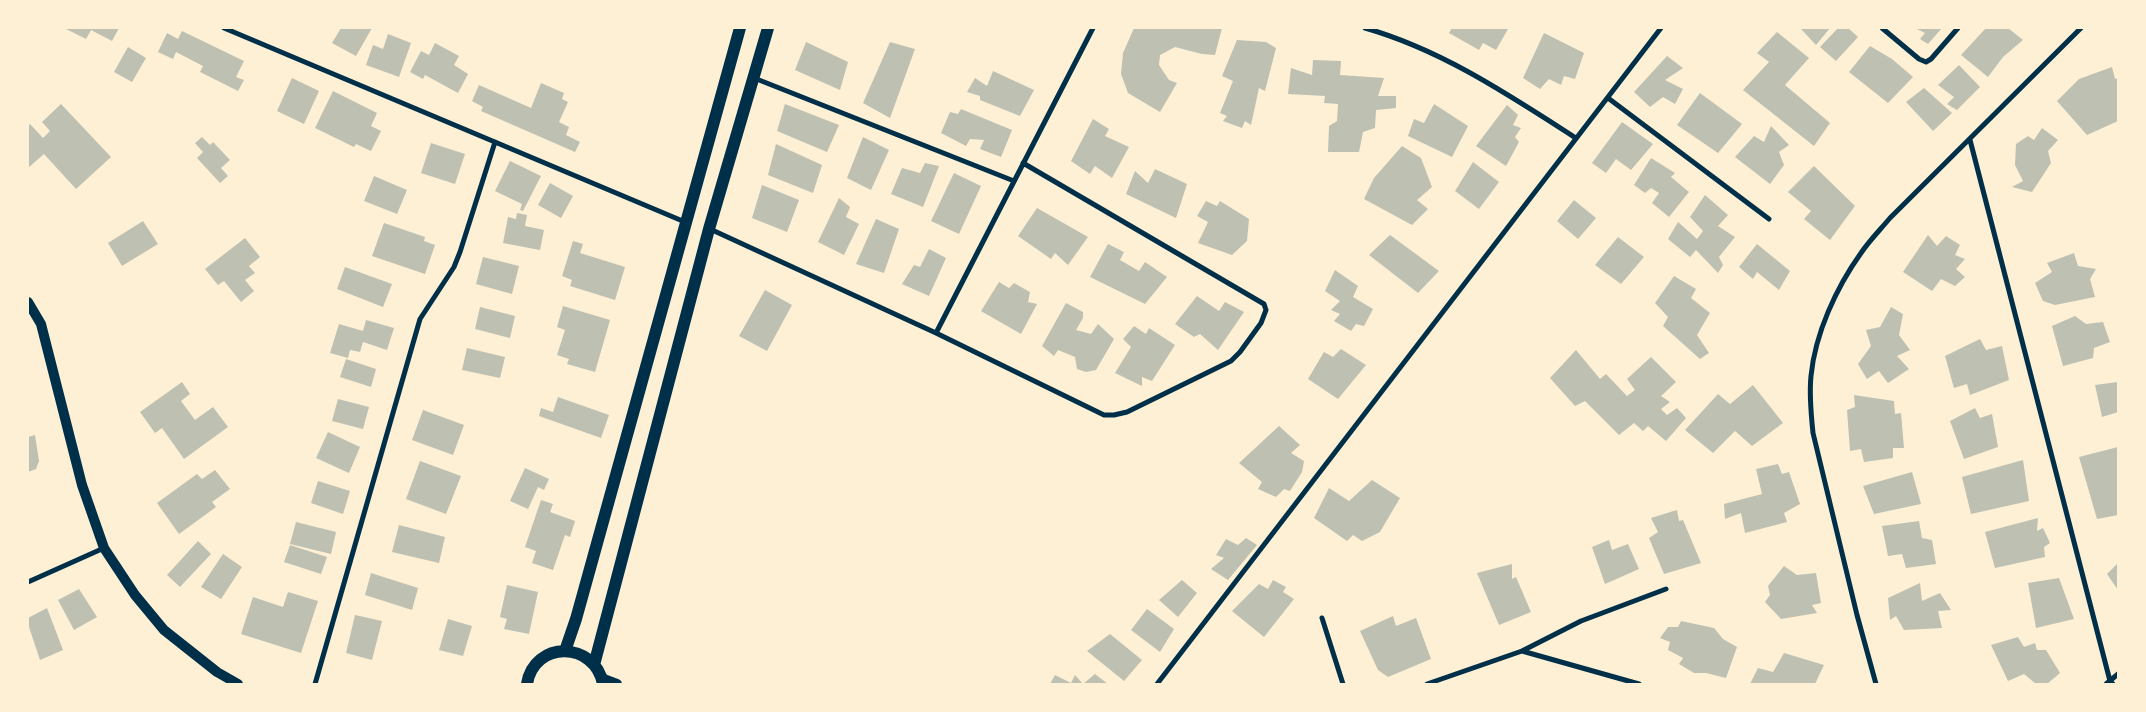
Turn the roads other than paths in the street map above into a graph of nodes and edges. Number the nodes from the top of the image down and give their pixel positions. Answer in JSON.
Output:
{"nodes":[{"id":1,"x":224,"y":28,"type":"edge"},
{"id":2,"x":740,"y":28,"type":"edge"},
{"id":3,"x":768,"y":28,"type":"edge"},
{"id":4,"x":1093,"y":28,"type":"edge"},
{"id":5,"x":1365,"y":28,"type":"edge"},
{"id":6,"x":1392,"y":28,"type":"edge"},
{"id":7,"x":1661,"y":28,"type":"edge"},
{"id":8,"x":1882,"y":28,"type":"edge"},
{"id":9,"x":1958,"y":28,"type":"edge"},
{"id":10,"x":2081,"y":28,"type":"edge"},
{"id":11,"x":1390,"y":35,"type":"junction"},
{"id":12,"x":754,"y":78,"type":"junction"},
{"id":13,"x":1608,"y":98,"type":"junction"},
{"id":14,"x":1576,"y":138,"type":"junction"},
{"id":15,"x":1970,"y":140,"type":"junction"},
{"id":16,"x":495,"y":142,"type":"junction"},
{"id":17,"x":1023,"y":163,"type":"junction"},
{"id":18,"x":1014,"y":181,"type":"junction"},
{"id":19,"x":1769,"y":219,"type":"dead end"},
{"id":20,"x":685,"y":222,"type":"junction"},
{"id":21,"x":710,"y":229,"type":"junction"},
{"id":22,"x":28,"y":302,"type":"edge"},
{"id":23,"x":936,"y":332,"type":"junction"},
{"id":24,"x":104,"y":548,"type":"junction"},
{"id":25,"x":28,"y":582,"type":"edge"},
{"id":26,"x":1666,"y":590,"type":"dead end"},
{"id":27,"x":1322,"y":618,"type":"dead end"},
{"id":28,"x":565,"y":651,"type":"junction"},
{"id":29,"x":1522,"y":651,"type":"junction"},
{"id":30,"x":594,"y":665,"type":"junction"},
{"id":31,"x":2118,"y":674,"type":"edge"},
{"id":32,"x":602,"y":681,"type":"edge"},
{"id":33,"x":238,"y":684,"type":"edge"},
{"id":34,"x":315,"y":684,"type":"edge"},
{"id":35,"x":525,"y":684,"type":"edge"},
{"id":36,"x":617,"y":684,"type":"edge"},
{"id":37,"x":1157,"y":684,"type":"edge"},
{"id":38,"x":1343,"y":684,"type":"edge"},
{"id":39,"x":1427,"y":684,"type":"edge"},
{"id":40,"x":1639,"y":684,"type":"edge"},
{"id":41,"x":1876,"y":684,"type":"edge"},
{"id":42,"x":2110,"y":684,"type":"edge"}],
"edges":[{"from":1,"to":16,"type":"street"},
{"from":2,"to":20,"type":"main road"},
{"from":3,"to":12,"type":"main road"},
{"from":4,"to":17,"type":"street"},
{"from":5,"to":11,"type":"street"},
{"from":6,"to":11,"type":"street"},
{"from":7,"to":13,"type":"street"},
{"from":8,"to":9,"type":"street"},
{"from":10,"to":15,"type":"street"},
{"from":11,"to":14,"type":"street"},
{"from":12,"to":18,"type":"street"},
{"from":12,"to":21,"type":"main road"},
{"from":13,"to":14,"type":"street"},
{"from":13,"to":19,"type":"street"},
{"from":14,"to":37,"type":"street"},
{"from":15,"to":41,"type":"street"},
{"from":15,"to":42,"type":"street"},
{"from":16,"to":20,"type":"street"},
{"from":16,"to":34,"type":"street"},
{"from":17,"to":18,"type":"street"},
{"from":17,"to":23,"type":"street"},
{"from":18,"to":23,"type":"street"},
{"from":20,"to":28,"type":"main road"},
{"from":21,"to":23,"type":"street"},
{"from":21,"to":30,"type":"main road"},
{"from":22,"to":24,"type":"main road"},
{"from":24,"to":25,"type":"street"},
{"from":24,"to":33,"type":"main road"},
{"from":26,"to":29,"type":"street"},
{"from":27,"to":38,"type":"street"},
{"from":28,"to":30,"type":"main road"},
{"from":28,"to":35,"type":"main road"},
{"from":29,"to":39,"type":"street"},
{"from":29,"to":40,"type":"street"},
{"from":30,"to":32,"type":"main road"},
{"from":31,"to":42,"type":"street"},
{"from":32,"to":36,"type":"main road"}]}
